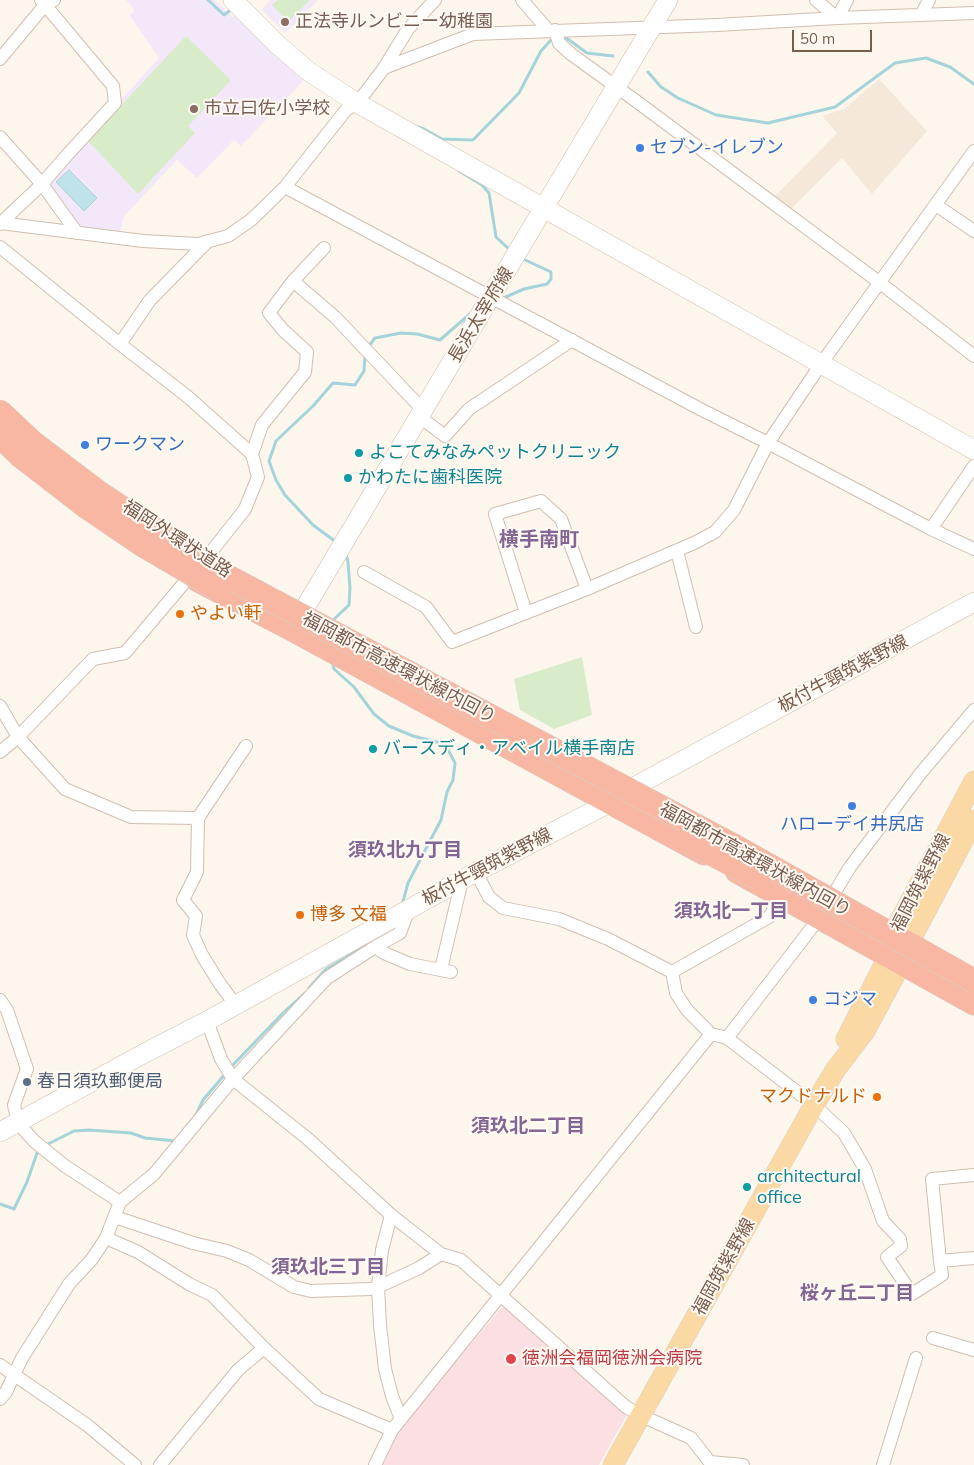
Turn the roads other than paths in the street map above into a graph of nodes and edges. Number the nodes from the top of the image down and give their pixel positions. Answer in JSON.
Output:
{"nodes":[{"id":1,"x":233,"y":0,"type":"edge"},
{"id":2,"x":436,"y":0,"type":"edge"},
{"id":3,"x":522,"y":0,"type":"edge"},
{"id":4,"x":668,"y":0,"type":"edge"},
{"id":5,"x":816,"y":0,"type":"edge"},
{"id":6,"x":847,"y":0,"type":"edge"},
{"id":7,"x":929,"y":0,"type":"edge"},
{"id":8,"x":47,"y":2,"type":"edge"},
{"id":9,"x":974,"y":13,"type":"edge"},
{"id":10,"x":921,"y":16,"type":"junction"},
{"id":11,"x":837,"y":18,"type":"junction"},
{"id":12,"x":652,"y":28,"type":"junction"},
{"id":13,"x":555,"y":34,"type":"junction"},
{"id":14,"x":0,"y":59,"type":"edge"},
{"id":15,"x":384,"y":68,"type":"junction"},
{"id":16,"x":617,"y":88,"type":"junction"},
{"id":17,"x":360,"y":100,"type":"junction"},
{"id":18,"x":0,"y":137,"type":"edge"},
{"id":19,"x":974,"y":151,"type":"edge"},
{"id":20,"x":42,"y":184,"type":"junction"},
{"id":21,"x":285,"y":188,"type":"junction"},
{"id":22,"x":936,"y":205,"type":"junction"},
{"id":23,"x":544,"y":208,"type":"junction"},
{"id":24,"x":0,"y":223,"type":"edge"},
{"id":25,"x":974,"y":231,"type":"edge"},
{"id":26,"x":77,"y":232,"type":"junction"},
{"id":27,"x":208,"y":241,"type":"junction"},
{"id":28,"x":0,"y":247,"type":"edge"},
{"id":29,"x":324,"y":248,"type":"dead end"},
{"id":30,"x":293,"y":281,"type":"junction"},
{"id":31,"x":879,"y":282,"type":"junction"},
{"id":32,"x":492,"y":297,"type":"junction"},
{"id":33,"x":572,"y":340,"type":"junction"},
{"id":34,"x":120,"y":344,"type":"junction"},
{"id":35,"x":974,"y":356,"type":"edge"},
{"id":36,"x":821,"y":364,"type":"junction"},
{"id":37,"x":0,"y":407,"type":"edge"},
{"id":38,"x":0,"y":412,"type":"edge"},
{"id":39,"x":422,"y":414,"type":"junction"},
{"id":40,"x":0,"y":436,"type":"edge"},
{"id":41,"x":768,"y":442,"type":"junction"},
{"id":42,"x":0,"y":444,"type":"edge"},
{"id":43,"x":974,"y":450,"type":"edge"},
{"id":44,"x":252,"y":454,"type":"junction"},
{"id":45,"x":974,"y":466,"type":"edge"},
{"id":46,"x":931,"y":528,"type":"junction"},
{"id":47,"x":974,"y":549,"type":"edge"},
{"id":48,"x":677,"y":550,"type":"junction"},
{"id":49,"x":197,"y":568,"type":"junction"},
{"id":50,"x":364,"y":572,"type":"dead end"},
{"id":51,"x":588,"y":589,"type":"junction"},
{"id":52,"x":974,"y":602,"type":"edge"},
{"id":53,"x":526,"y":612,"type":"junction"},
{"id":54,"x":297,"y":620,"type":"junction"},
{"id":55,"x":696,"y":627,"type":"dead end"},
{"id":56,"x":0,"y":706,"type":"edge"},
{"id":57,"x":974,"y":710,"type":"edge"},
{"id":58,"x":18,"y":737,"type":"junction"},
{"id":59,"x":246,"y":746,"type":"dead end"},
{"id":60,"x":0,"y":752,"type":"edge"},
{"id":61,"x":974,"y":781,"type":"edge"},
{"id":62,"x":632,"y":788,"type":"junction"},
{"id":63,"x":612,"y":802,"type":"junction"},
{"id":64,"x":198,"y":818,"type":"junction"},
{"id":65,"x":974,"y":820,"type":"edge"},
{"id":66,"x":469,"y":876,"type":"junction"},
{"id":67,"x":782,"y":896,"type":"junction"},
{"id":68,"x":834,"y":896,"type":"junction"},
{"id":69,"x":410,"y":908,"type":"junction"},
{"id":70,"x":820,"y":917,"type":"junction"},
{"id":71,"x":375,"y":947,"type":"junction"},
{"id":72,"x":899,"y":947,"type":"junction"},
{"id":73,"x":672,"y":972,"type":"junction"},
{"id":74,"x":974,"y":979,"type":"edge"},
{"id":75,"x":974,"y":997,"type":"edge"},
{"id":76,"x":0,"y":1000,"type":"edge"},
{"id":77,"x":974,"y":1002,"type":"edge"},
{"id":78,"x":235,"y":1004,"type":"junction"},
{"id":79,"x":207,"y":1021,"type":"junction"},
{"id":80,"x":711,"y":1034,"type":"junction"},
{"id":81,"x":727,"y":1038,"type":"junction"},
{"id":82,"x":233,"y":1079,"type":"junction"},
{"id":83,"x":814,"y":1105,"type":"junction"},
{"id":84,"x":18,"y":1123,"type":"junction"},
{"id":85,"x":0,"y":1132,"type":"edge"},
{"id":86,"x":974,"y":1175,"type":"edge"},
{"id":87,"x":120,"y":1202,"type":"junction"},
{"id":88,"x":391,"y":1215,"type":"junction"},
{"id":89,"x":115,"y":1217,"type":"junction"},
{"id":90,"x":106,"y":1238,"type":"junction"},
{"id":91,"x":441,"y":1254,"type":"junction"},
{"id":92,"x":974,"y":1258,"type":"edge"},
{"id":93,"x":940,"y":1261,"type":"junction"},
{"id":94,"x":378,"y":1287,"type":"junction"},
{"id":95,"x":501,"y":1297,"type":"junction"},
{"id":96,"x":934,"y":1338,"type":"dead end"},
{"id":97,"x":264,"y":1348,"type":"junction"},
{"id":98,"x":974,"y":1350,"type":"edge"},
{"id":99,"x":916,"y":1358,"type":"dead end"},
{"id":100,"x":0,"y":1366,"type":"edge"},
{"id":101,"x":14,"y":1375,"type":"junction"},
{"id":102,"x":0,"y":1399,"type":"edge"},
{"id":103,"x":640,"y":1415,"type":"junction"},
{"id":104,"x":401,"y":1419,"type":"junction"},
{"id":105,"x":392,"y":1430,"type":"junction"},
{"id":106,"x":711,"y":1463,"type":"edge"},
{"id":107,"x":135,"y":1465,"type":"edge"},
{"id":108,"x":160,"y":1465,"type":"edge"},
{"id":109,"x":375,"y":1465,"type":"edge"},
{"id":110,"x":612,"y":1465,"type":"edge"},
{"id":111,"x":743,"y":1465,"type":"edge"},
{"id":112,"x":884,"y":1465,"type":"edge"}],
"edges":[{"from":1,"to":17,"type":"street"},
{"from":2,"to":15,"type":"street"},
{"from":3,"to":13,"type":"street"},
{"from":4,"to":12,"type":"street","name":"長浜太宰府線"},
{"from":5,"to":11,"type":"street"},
{"from":6,"to":11,"type":"street"},
{"from":7,"to":10,"type":"street"},
{"from":8,"to":14,"type":"street"},
{"from":8,"to":20,"type":"street"},
{"from":9,"to":10,"type":"street"},
{"from":10,"to":11,"type":"street"},
{"from":11,"to":12,"type":"street"},
{"from":12,"to":13,"type":"street"},
{"from":12,"to":16,"type":"street","name":"長浜太宰府線"},
{"from":13,"to":15,"type":"street"},
{"from":13,"to":16,"type":"street"},
{"from":15,"to":17,"type":"street"},
{"from":16,"to":23,"type":"street","name":"長浜太宰府線"},
{"from":16,"to":31,"type":"street"},
{"from":17,"to":21,"type":"street"},
{"from":17,"to":23,"type":"street"},
{"from":18,"to":20,"type":"street"},
{"from":19,"to":22,"type":"street"},
{"from":20,"to":24,"type":"street"},
{"from":20,"to":26,"type":"street"},
{"from":21,"to":27,"type":"street"},
{"from":21,"to":32,"type":"street"},
{"from":22,"to":25,"type":"street"},
{"from":22,"to":31,"type":"street"},
{"from":23,"to":32,"type":"street","name":"長浜太宰府線"},
{"from":23,"to":36,"type":"street"},
{"from":24,"to":26,"type":"street"},
{"from":26,"to":27,"type":"street"},
{"from":27,"to":34,"type":"street"},
{"from":28,"to":34,"type":"street"},
{"from":29,"to":30,"type":"street"},
{"from":30,"to":39,"type":"street"},
{"from":30,"to":44,"type":"street"},
{"from":31,"to":35,"type":"street"},
{"from":31,"to":36,"type":"street"},
{"from":32,"to":33,"type":"street"},
{"from":32,"to":39,"type":"street","name":"長浜太宰府線"},
{"from":33,"to":39,"type":"street"},
{"from":33,"to":41,"type":"street"},
{"from":34,"to":44,"type":"street"},
{"from":36,"to":41,"type":"street"},
{"from":36,"to":43,"type":"street"},
{"from":37,"to":49,"type":"highway","name":"福岡外環状道路"},
{"from":38,"to":74,"type":"highway","name":"福岡都市高速環状線内回り","bridge":true},
{"from":39,"to":54,"type":"street","name":"長浜太宰府線"},
{"from":40,"to":75,"type":"highway","bridge":true},
{"from":41,"to":46,"type":"street"},
{"from":41,"to":48,"type":"street"},
{"from":42,"to":49,"type":"highway","name":"福岡外環状道路"},
{"from":44,"to":49,"type":"street"},
{"from":45,"to":46,"type":"street"},
{"from":46,"to":47,"type":"street"},
{"from":48,"to":51,"type":"street"},
{"from":48,"to":55,"type":"street"},
{"from":49,"to":54,"type":"highway","name":"福岡外環状道路"},
{"from":49,"to":58,"type":"street"},
{"from":50,"to":53,"type":"street"},
{"from":51,"to":53,"type":"street"},
{"from":51,"to":53,"type":"street"},
{"from":52,"to":62,"type":"street","name":"板付牛頸筑紫野線"},
{"from":54,"to":62,"type":"highway","name":"福岡外環状道路"},
{"from":54,"to":63,"type":"highway","name":"福岡外環状道路"},
{"from":56,"to":58,"type":"street"},
{"from":57,"to":68,"type":"street"},
{"from":58,"to":60,"type":"street"},
{"from":58,"to":64,"type":"street"},
{"from":59,"to":64,"type":"street"},
{"from":61,"to":72,"type":"main road","name":"福岡筑紫野線"},
{"from":62,"to":63,"type":"street","name":"板付牛頸筑紫野線"},
{"from":62,"to":68,"type":"highway","name":"福岡外環状道路"},
{"from":63,"to":66,"type":"street","name":"板付牛頸筑紫野線"},
{"from":63,"to":67,"type":"highway","name":"福岡外環状道路"},
{"from":64,"to":78,"type":"street"},
{"from":65,"to":72,"type":"main road","name":"福岡筑紫野線"},
{"from":66,"to":69,"type":"street","name":"板付牛頸筑紫野線"},
{"from":66,"to":71,"type":"street"},
{"from":66,"to":73,"type":"street"},
{"from":67,"to":70,"type":"highway","name":"福岡外環状道路"},
{"from":67,"to":73,"type":"street"},
{"from":68,"to":70,"type":"street"},
{"from":68,"to":72,"type":"highway","name":"福岡外環状道路"},
{"from":69,"to":71,"type":"street"},
{"from":69,"to":78,"type":"street","name":"板付牛頸筑紫野線"},
{"from":70,"to":72,"type":"highway","name":"福岡外環状道路"},
{"from":70,"to":81,"type":"street"},
{"from":71,"to":82,"type":"street"},
{"from":72,"to":74,"type":"highway","name":"福岡外環状道路"},
{"from":72,"to":77,"type":"highway","name":"福岡外環状道路"},
{"from":72,"to":83,"type":"main road","name":"福岡筑紫野線"},
{"from":73,"to":80,"type":"street"},
{"from":76,"to":84,"type":"street"},
{"from":78,"to":79,"type":"street","name":"板付牛頸筑紫野線"},
{"from":79,"to":82,"type":"street"},
{"from":79,"to":84,"type":"street","name":"板付牛頸筑紫野線"},
{"from":80,"to":81,"type":"street"},
{"from":80,"to":95,"type":"street"},
{"from":81,"to":83,"type":"street"},
{"from":82,"to":87,"type":"street"},
{"from":82,"to":88,"type":"street"},
{"from":83,"to":93,"type":"street"},
{"from":83,"to":103,"type":"main road","name":"福岡筑紫野線"},
{"from":84,"to":85,"type":"street","name":"板付牛頸筑紫野線"},
{"from":84,"to":87,"type":"street"},
{"from":86,"to":93,"type":"street"},
{"from":87,"to":89,"type":"street"},
{"from":88,"to":91,"type":"street"},
{"from":88,"to":94,"type":"street"},
{"from":89,"to":90,"type":"street"},
{"from":89,"to":94,"type":"street"},
{"from":90,"to":97,"type":"street"},
{"from":90,"to":101,"type":"street"},
{"from":91,"to":94,"type":"street"},
{"from":91,"to":95,"type":"street"},
{"from":92,"to":93,"type":"street"},
{"from":94,"to":104,"type":"street"},
{"from":95,"to":103,"type":"street"},
{"from":95,"to":104,"type":"street"},
{"from":96,"to":98,"type":"street"},
{"from":97,"to":105,"type":"street"},
{"from":97,"to":108,"type":"street"},
{"from":99,"to":112,"type":"street"},
{"from":100,"to":101,"type":"street"},
{"from":101,"to":102,"type":"street"},
{"from":101,"to":107,"type":"street"},
{"from":103,"to":106,"type":"street"},
{"from":103,"to":110,"type":"main road","name":"福岡筑紫野線"},
{"from":104,"to":105,"type":"street"},
{"from":105,"to":109,"type":"street"},
{"from":106,"to":111,"type":"street"}]}
